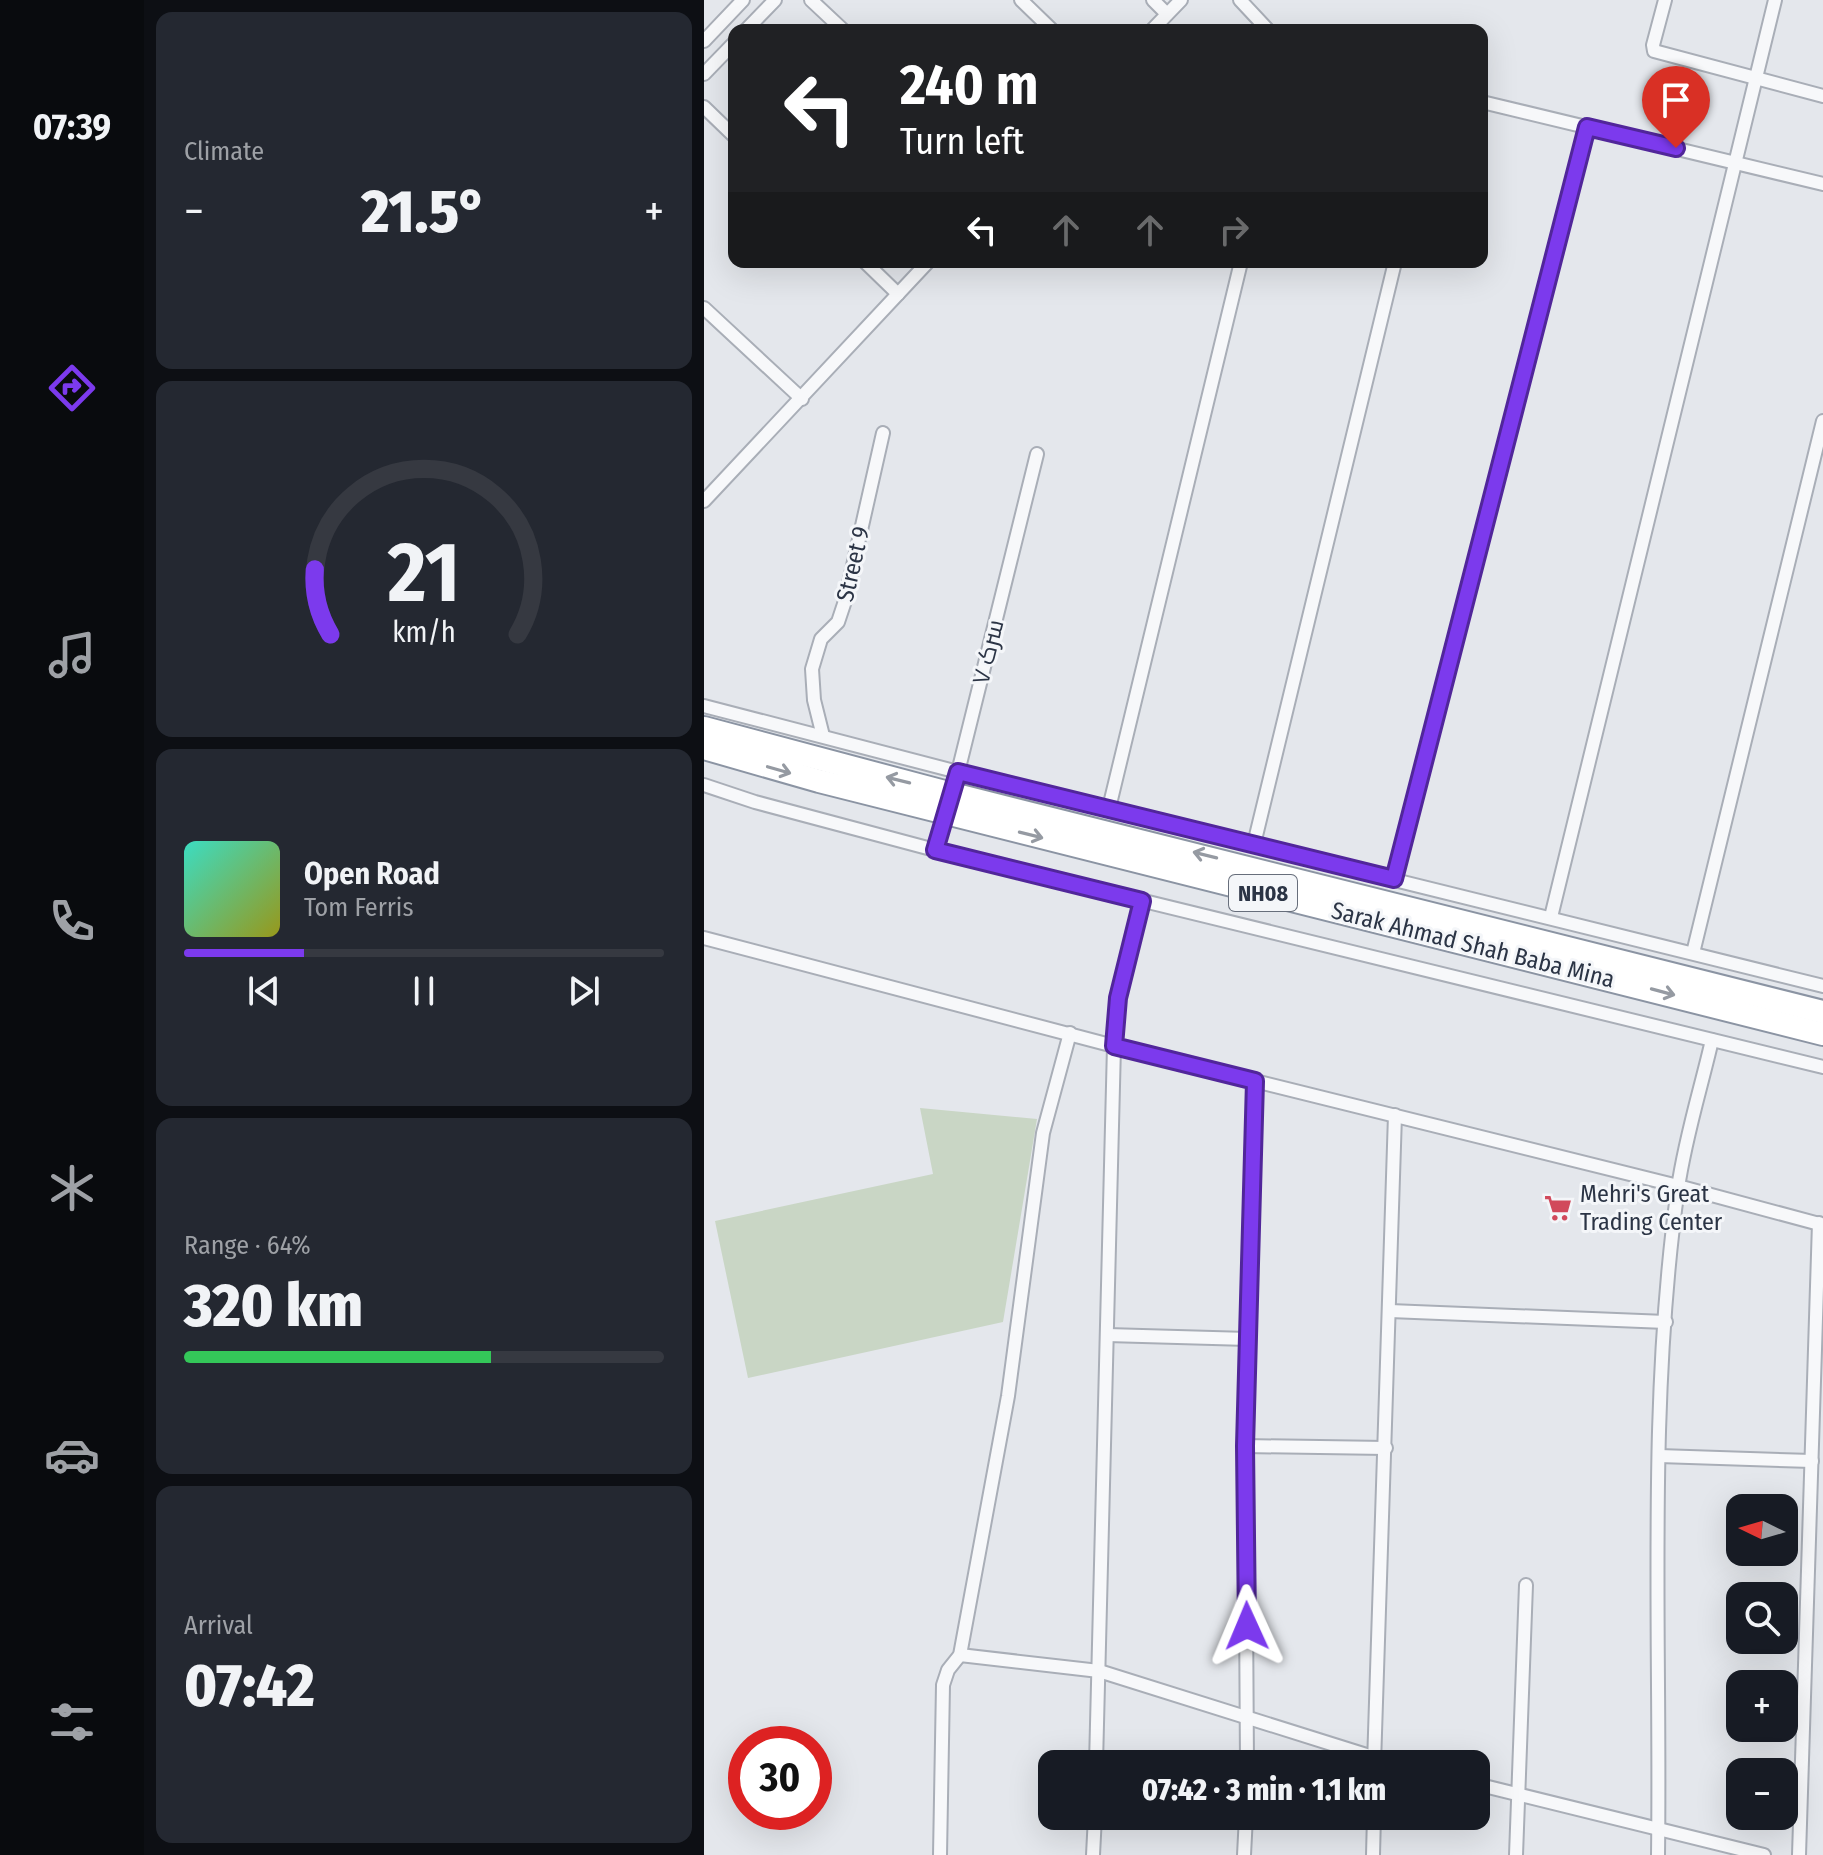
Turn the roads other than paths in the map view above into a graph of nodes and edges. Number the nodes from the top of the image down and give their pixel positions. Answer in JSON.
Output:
{"nodes":[{"id":1,"x":743,"y":0,"type":"edge"},
{"id":2,"x":775,"y":0,"type":"edge"},
{"id":3,"x":811,"y":0,"type":"edge"},
{"id":4,"x":1021,"y":0,"type":"edge"},
{"id":5,"x":1153,"y":0,"type":"edge"},
{"id":6,"x":1181,"y":0,"type":"edge"},
{"id":7,"x":1240,"y":0,"type":"edge"},
{"id":8,"x":1665,"y":0,"type":"edge"},
{"id":9,"x":1775,"y":0,"type":"edge"},
{"id":10,"x":1167,"y":14,"type":"junction"},
{"id":11,"x":752,"y":24,"type":"edge"},
{"id":12,"x":837,"y":24,"type":"edge"},
{"id":13,"x":1046,"y":24,"type":"edge"},
{"id":14,"x":1158,"y":24,"type":"edge"},
{"id":15,"x":1262,"y":24,"type":"edge"},
{"id":16,"x":704,"y":41,"type":"edge"},
{"id":17,"x":728,"y":49,"type":"edge"},
{"id":18,"x":704,"y":74,"type":"edge"},
{"id":19,"x":1757,"y":80,"type":"junction"},
{"id":20,"x":1823,"y":96,"type":"edge"},
{"id":21,"x":1488,"y":103,"type":"edge"},
{"id":22,"x":704,"y":107,"type":"edge"},
{"id":23,"x":1587,"y":127,"type":"junction"},
{"id":24,"x":728,"y":130,"type":"edge"},
{"id":25,"x":1736,"y":162,"type":"junction"},
{"id":26,"x":1823,"y":184,"type":"edge"},
{"id":27,"x":871,"y":268,"type":"edge"},
{"id":28,"x":922,"y":268,"type":"edge"},
{"id":29,"x":1240,"y":268,"type":"edge"},
{"id":30,"x":1394,"y":268,"type":"edge"},
{"id":31,"x":898,"y":294,"type":"junction"},
{"id":32,"x":704,"y":308,"type":"edge"},
{"id":33,"x":802,"y":399,"type":"junction"},
{"id":34,"x":1823,"y":421,"type":"edge"},
{"id":35,"x":883,"y":433,"type":"dead end"},
{"id":36,"x":1037,"y":454,"type":"dead end"},
{"id":37,"x":704,"y":501,"type":"edge"},
{"id":38,"x":704,"y":706,"type":"edge"},
{"id":39,"x":704,"y":728,"type":"edge"},
{"id":40,"x":823,"y":736,"type":"junction"},
{"id":41,"x":704,"y":748,"type":"edge"},
{"id":42,"x":704,"y":785,"type":"edge"},
{"id":43,"x":952,"y":793,"type":"junction"},
{"id":44,"x":1109,"y":808,"type":"junction"},
{"id":45,"x":1254,"y":844,"type":"junction"},
{"id":46,"x":935,"y":850,"type":"junction"},
{"id":47,"x":1394,"y":879,"type":"junction"},
{"id":48,"x":1142,"y":901,"type":"junction"},
{"id":49,"x":1551,"y":917,"type":"junction"},
{"id":50,"x":704,"y":938,"type":"edge"},
{"id":51,"x":1693,"y":953,"type":"junction"},
{"id":52,"x":1823,"y":986,"type":"edge"},
{"id":53,"x":1823,"y":1012,"type":"edge"},
{"id":54,"x":1070,"y":1033,"type":"junction"},
{"id":55,"x":1823,"y":1034,"type":"edge"},
{"id":56,"x":1712,"y":1040,"type":"junction"},
{"id":57,"x":1114,"y":1046,"type":"junction"},
{"id":58,"x":1823,"y":1067,"type":"edge"},
{"id":59,"x":1255,"y":1081,"type":"junction"},
{"id":60,"x":1395,"y":1115,"type":"junction"},
{"id":61,"x":1678,"y":1186,"type":"junction"},
{"id":62,"x":1821,"y":1224,"type":"edge"},
{"id":63,"x":1390,"y":1311,"type":"junction"},
{"id":64,"x":1666,"y":1322,"type":"junction"},
{"id":65,"x":1107,"y":1335,"type":"junction"},
{"id":66,"x":1248,"y":1339,"type":"junction"},
{"id":67,"x":1245,"y":1446,"type":"junction"},
{"id":68,"x":1386,"y":1448,"type":"junction"},
{"id":69,"x":1659,"y":1456,"type":"junction"},
{"id":70,"x":1812,"y":1461,"type":"junction"},
{"id":71,"x":1816,"y":1547,"type":"edge"},
{"id":72,"x":1526,"y":1585,"type":"dead end"},
{"id":73,"x":960,"y":1655,"type":"junction"},
{"id":74,"x":1099,"y":1671,"type":"junction"},
{"id":75,"x":1248,"y":1716,"type":"junction"},
{"id":76,"x":1096,"y":1750,"type":"edge"},
{"id":77,"x":1247,"y":1750,"type":"edge"},
{"id":78,"x":1341,"y":1750,"type":"edge"},
{"id":79,"x":1374,"y":1750,"type":"edge"},
{"id":80,"x":1490,"y":1787,"type":"edge"},
{"id":81,"x":1517,"y":1794,"type":"junction"},
{"id":82,"x":1658,"y":1829,"type":"junction"},
{"id":83,"x":1094,"y":1830,"type":"edge"},
{"id":84,"x":1245,"y":1830,"type":"edge"},
{"id":85,"x":1374,"y":1830,"type":"edge"},
{"id":86,"x":940,"y":1855,"type":"edge"},
{"id":87,"x":1093,"y":1855,"type":"edge"},
{"id":88,"x":1244,"y":1855,"type":"edge"},
{"id":89,"x":1373,"y":1855,"type":"edge"},
{"id":90,"x":1516,"y":1855,"type":"edge"},
{"id":91,"x":1658,"y":1855,"type":"edge"},
{"id":92,"x":1764,"y":1855,"type":"edge"},
{"id":93,"x":1799,"y":1855,"type":"edge"}],
"edges":[{"from":1,"to":16,"type":"street"},
{"from":2,"to":11,"type":"street"},
{"from":3,"to":12,"type":"street"},
{"from":4,"to":13,"type":"street"},
{"from":5,"to":10,"type":"street"},
{"from":6,"to":10,"type":"street"},
{"from":7,"to":15,"type":"street"},
{"from":8,"to":19,"type":"street"},
{"from":9,"to":19,"type":"street"},
{"from":10,"to":14,"type":"street"},
{"from":17,"to":18,"type":"street"},
{"from":19,"to":20,"type":"street"},
{"from":19,"to":25,"type":"street"},
{"from":21,"to":23,"type":"street"},
{"from":22,"to":24,"type":"street"},
{"from":23,"to":25,"type":"street"},
{"from":23,"to":47,"type":"street"},
{"from":25,"to":26,"type":"street"},
{"from":25,"to":49,"type":"street"},
{"from":27,"to":31,"type":"street"},
{"from":28,"to":31,"type":"street"},
{"from":29,"to":44,"type":"street"},
{"from":30,"to":45,"type":"street"},
{"from":31,"to":33,"type":"street"},
{"from":32,"to":33,"type":"street"},
{"from":33,"to":37,"type":"street"},
{"from":34,"to":51,"type":"street"},
{"from":35,"to":40,"type":"street","name":"Street 9"},
{"from":36,"to":43,"type":"street","name":"سرک ۷"},
{"from":38,"to":40,"type":"street"},
{"from":43,"to":39,"type":"highway","number":"NH08","one_way":true},
{"from":40,"to":43,"type":"street"},
{"from":41,"to":43,"type":"highway","name":"Sarak Ahmad Shah Baba Mina","number":"NH08","one_way":true},
{"from":42,"to":46,"type":"street"},
{"from":43,"to":44,"type":"street"},
{"from":43,"to":46,"type":"street","name":"سرک ۷"},
{"from":53,"to":43,"type":"highway","number":"NH08","one_way":true},
{"from":43,"to":55,"type":"highway","name":"Sarak Ahmad Shah Baba Mina","number":"NH08","one_way":true},
{"from":44,"to":45,"type":"street"},
{"from":45,"to":47,"type":"street"},
{"from":46,"to":48,"type":"street"},
{"from":47,"to":49,"type":"street"},
{"from":48,"to":56,"type":"street"},
{"from":48,"to":57,"type":"street"},
{"from":49,"to":51,"type":"street"},
{"from":50,"to":54,"type":"street"},
{"from":51,"to":52,"type":"street"},
{"from":54,"to":57,"type":"street"},
{"from":54,"to":73,"type":"street"},
{"from":56,"to":58,"type":"street"},
{"from":56,"to":61,"type":"street"},
{"from":57,"to":59,"type":"street"},
{"from":57,"to":65,"type":"street"},
{"from":59,"to":60,"type":"street"},
{"from":59,"to":66,"type":"street"},
{"from":60,"to":61,"type":"street"},
{"from":60,"to":63,"type":"street"},
{"from":61,"to":62,"type":"street"},
{"from":61,"to":64,"type":"street"},
{"from":62,"to":70,"type":"street"},
{"from":63,"to":64,"type":"street"},
{"from":63,"to":68,"type":"street"},
{"from":64,"to":69,"type":"street"},
{"from":65,"to":66,"type":"street"},
{"from":65,"to":74,"type":"street"},
{"from":66,"to":67,"type":"street"},
{"from":67,"to":68,"type":"street"},
{"from":67,"to":75,"type":"street"},
{"from":68,"to":79,"type":"street"},
{"from":69,"to":70,"type":"street"},
{"from":69,"to":82,"type":"street"},
{"from":70,"to":71,"type":"street"},
{"from":71,"to":93,"type":"street"},
{"from":72,"to":81,"type":"street"},
{"from":73,"to":74,"type":"street"},
{"from":73,"to":86,"type":"street"},
{"from":74,"to":75,"type":"street"},
{"from":74,"to":76,"type":"street"},
{"from":75,"to":77,"type":"street"},
{"from":75,"to":78,"type":"street"},
{"from":80,"to":81,"type":"street"},
{"from":81,"to":82,"type":"street"},
{"from":81,"to":90,"type":"street"},
{"from":82,"to":91,"type":"street"},
{"from":82,"to":92,"type":"street"},
{"from":83,"to":87,"type":"street"},
{"from":84,"to":88,"type":"street"},
{"from":85,"to":89,"type":"street"}]}
